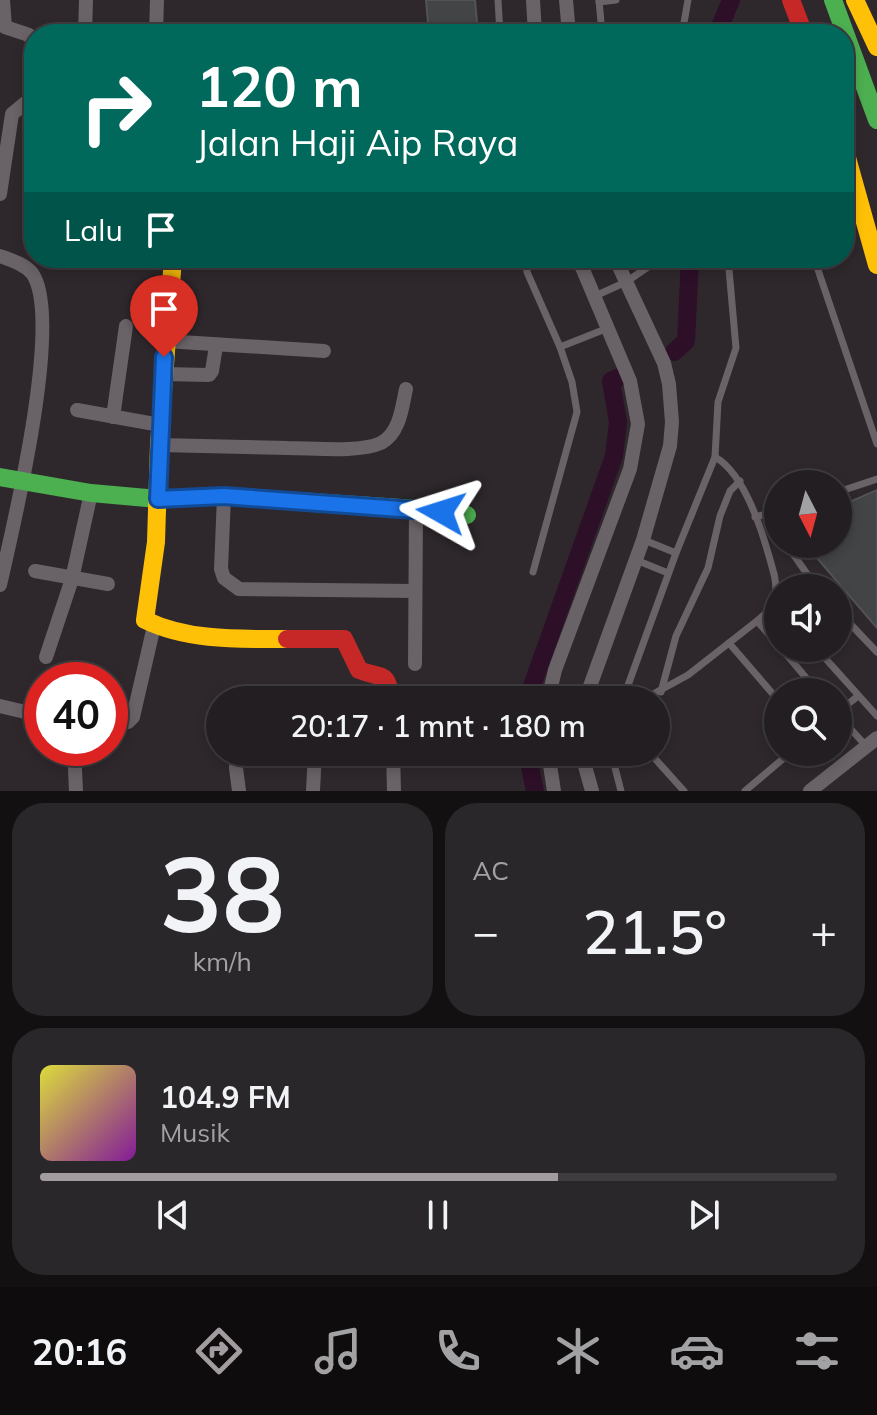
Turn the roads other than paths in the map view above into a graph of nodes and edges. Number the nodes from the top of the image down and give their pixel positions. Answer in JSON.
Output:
{"nodes":[{"id":1,"x":3,"y":0,"type":"edge"},
{"id":2,"x":86,"y":0,"type":"edge"},
{"id":3,"x":157,"y":0,"type":"edge"},
{"id":4,"x":498,"y":0,"type":"edge"},
{"id":5,"x":533,"y":0,"type":"edge"},
{"id":6,"x":566,"y":0,"type":"edge"},
{"id":7,"x":616,"y":0,"type":"edge"},
{"id":8,"x":688,"y":0,"type":"edge"},
{"id":9,"x":791,"y":0,"type":"edge"},
{"id":10,"x":833,"y":0,"type":"edge"},
{"id":11,"x":855,"y":0,"type":"edge"},
{"id":12,"x":599,"y":1,"type":"edge"},
{"id":13,"x":85,"y":24,"type":"edge"},
{"id":14,"x":156,"y":24,"type":"edge"},
{"id":15,"x":499,"y":24,"type":"edge"},
{"id":16,"x":534,"y":24,"type":"edge"},
{"id":17,"x":568,"y":24,"type":"edge"},
{"id":18,"x":601,"y":24,"type":"edge"},
{"id":19,"x":684,"y":24,"type":"edge"},
{"id":20,"x":800,"y":24,"type":"edge"},
{"id":21,"x":842,"y":24,"type":"edge"},
{"id":22,"x":24,"y":33,"type":"edge"},
{"id":23,"x":877,"y":47,"type":"edge"},
{"id":24,"x":854,"y":57,"type":"edge"},
{"id":25,"x":24,"y":104,"type":"edge"},
{"id":26,"x":877,"y":120,"type":"edge"},
{"id":27,"x":854,"y":183,"type":"edge"},
{"id":28,"x":0,"y":194,"type":"edge"},
{"id":29,"x":0,"y":256,"type":"edge"},
{"id":30,"x":877,"y":265,"type":"edge"},
{"id":31,"x":24,"y":267,"type":"edge"},
{"id":32,"x":26,"y":268,"type":"edge"},
{"id":33,"x":172,"y":268,"type":"edge"},
{"id":34,"x":526,"y":268,"type":"edge"},
{"id":35,"x":582,"y":268,"type":"edge"},
{"id":36,"x":620,"y":268,"type":"edge"},
{"id":37,"x":649,"y":268,"type":"edge"},
{"id":38,"x":729,"y":268,"type":"edge"},
{"id":39,"x":817,"y":268,"type":"edge"},
{"id":40,"x":626,"y":282,"type":"junction"},
{"id":41,"x":595,"y":296,"type":"junction"},
{"id":42,"x":126,"y":326,"type":"dead end"},
{"id":43,"x":608,"y":328,"type":"junction"},
{"id":44,"x":165,"y":341,"type":"junction"},
{"id":45,"x":216,"y":346,"type":"junction"},
{"id":46,"x":560,"y":347,"type":"junction"},
{"id":47,"x":324,"y":351,"type":"dead end"},
{"id":48,"x":163,"y":374,"type":"junction"},
{"id":49,"x":406,"y":389,"type":"dead end"},
{"id":50,"x":77,"y":410,"type":"dead end"},
{"id":51,"x":113,"y":417,"type":"junction"},
{"id":52,"x":160,"y":425,"type":"junction"},
{"id":53,"x":877,"y":444,"type":"edge"},
{"id":54,"x":159,"y":445,"type":"junction"},
{"id":55,"x":715,"y":457,"type":"junction"},
{"id":56,"x":0,"y":477,"type":"edge"},
{"id":57,"x":877,"y":479,"type":"edge"},
{"id":58,"x":23,"y":481,"type":"junction"},
{"id":59,"x":740,"y":481,"type":"junction"},
{"id":60,"x":852,"y":487,"type":"edge"},
{"id":61,"x":91,"y":493,"type":"junction"},
{"id":62,"x":224,"y":496,"type":"junction"},
{"id":63,"x":158,"y":499,"type":"junction"},
{"id":64,"x":416,"y":509,"type":"junction"},
{"id":65,"x":764,"y":514,"type":"edge"},
{"id":66,"x":467,"y":515,"type":"dead end"},
{"id":67,"x":755,"y":517,"type":"junction"},
{"id":68,"x":643,"y":540,"type":"junction"},
{"id":69,"x":676,"y":553,"type":"junction"},
{"id":70,"x":636,"y":560,"type":"junction"},
{"id":71,"x":35,"y":571,"type":"dead end"},
{"id":72,"x":533,"y":572,"type":"dead end"},
{"id":73,"x":668,"y":573,"type":"junction"},
{"id":74,"x":774,"y":574,"type":"edge"},
{"id":75,"x":72,"y":579,"type":"junction"},
{"id":76,"x":108,"y":584,"type":"dead end"},
{"id":77,"x":0,"y":585,"type":"edge"},
{"id":78,"x":415,"y":591,"type":"junction"},
{"id":79,"x":764,"y":615,"type":"edge"},
{"id":80,"x":757,"y":621,"type":"junction"},
{"id":81,"x":154,"y":626,"type":"junction"},
{"id":82,"x":852,"y":626,"type":"edge"},
{"id":83,"x":764,"y":629,"type":"edge"},
{"id":84,"x":729,"y":643,"type":"junction"},
{"id":85,"x":877,"y":652,"type":"edge"},
{"id":86,"x":46,"y":657,"type":"dead end"},
{"id":87,"x":793,"y":662,"type":"edge"},
{"id":88,"x":828,"y":662,"type":"edge"},
{"id":89,"x":415,"y":664,"type":"dead end"},
{"id":90,"x":806,"y":678,"type":"edge"},
{"id":91,"x":764,"y":684,"type":"edge"},
{"id":92,"x":390,"y":686,"type":"edge"},
{"id":93,"x":551,"y":686,"type":"edge"},
{"id":94,"x":590,"y":686,"type":"edge"},
{"id":95,"x":628,"y":686,"type":"edge"},
{"id":96,"x":663,"y":686,"type":"edge"},
{"id":97,"x":670,"y":686,"type":"edge"},
{"id":98,"x":858,"y":696,"type":"junction"},
{"id":99,"x":852,"y":701,"type":"edge"},
{"id":100,"x":0,"y":706,"type":"edge"},
{"id":101,"x":24,"y":712,"type":"edge"},
{"id":102,"x":877,"y":716,"type":"edge"},
{"id":103,"x":128,"y":722,"type":"edge"},
{"id":104,"x":852,"y":726,"type":"edge"},
{"id":105,"x":872,"y":742,"type":"edge"},
{"id":106,"x":75,"y":766,"type":"edge"},
{"id":107,"x":236,"y":766,"type":"edge"},
{"id":108,"x":314,"y":766,"type":"edge"},
{"id":109,"x":393,"y":766,"type":"edge"},
{"id":110,"x":550,"y":766,"type":"edge"},
{"id":111,"x":585,"y":766,"type":"edge"},
{"id":112,"x":615,"y":766,"type":"edge"},
{"id":113,"x":662,"y":766,"type":"edge"},
{"id":114,"x":774,"y":766,"type":"edge"},
{"id":115,"x":76,"y":791,"type":"edge"},
{"id":116,"x":239,"y":791,"type":"edge"},
{"id":117,"x":313,"y":791,"type":"edge"},
{"id":118,"x":394,"y":791,"type":"edge"},
{"id":119,"x":554,"y":791,"type":"edge"},
{"id":120,"x":592,"y":791,"type":"edge"},
{"id":121,"x":621,"y":791,"type":"edge"},
{"id":122,"x":684,"y":791,"type":"edge"},
{"id":123,"x":745,"y":791,"type":"edge"},
{"id":124,"x":810,"y":791,"type":"edge"}],
"edges":[{"from":1,"to":22,"type":"street"},
{"from":2,"to":13,"type":"street"},
{"from":3,"to":14,"type":"street"},
{"from":4,"to":15,"type":"lane"},
{"from":5,"to":16,"type":"street"},
{"from":6,"to":17,"type":"street"},
{"from":7,"to":12,"type":"lane"},
{"from":8,"to":19,"type":"lane"},
{"from":9,"to":20,"type":"main road"},
{"from":10,"to":21,"type":"main road"},
{"from":11,"to":23,"type":"main road"},
{"from":12,"to":18,"type":"lane"},
{"from":24,"to":26,"type":"main road"},
{"from":25,"to":28,"type":"street"},
{"from":27,"to":30,"type":"main road"},
{"from":29,"to":31,"type":"street"},
{"from":32,"to":58,"type":"street"},
{"from":33,"to":44,"type":"main road"},
{"from":34,"to":46,"type":"lane"},
{"from":35,"to":41,"type":"street"},
{"from":36,"to":40,"type":"street"},
{"from":37,"to":40,"type":"lane"},
{"from":38,"to":55,"type":"lane"},
{"from":39,"to":53,"type":"lane"},
{"from":40,"to":41,"type":"lane"},
{"from":40,"to":68,"type":"street"},
{"from":41,"to":43,"type":"street"},
{"from":42,"to":51,"type":"street"},
{"from":43,"to":46,"type":"lane"},
{"from":43,"to":93,"type":"street"},
{"from":44,"to":45,"type":"street"},
{"from":44,"to":48,"type":"main road"},
{"from":45,"to":47,"type":"street"},
{"from":45,"to":48,"type":"street"},
{"from":46,"to":72,"type":"lane"},
{"from":48,"to":52,"type":"main road"},
{"from":49,"to":54,"type":"street"},
{"from":50,"to":51,"type":"street"},
{"from":51,"to":52,"type":"street"},
{"from":52,"to":54,"type":"main road"},
{"from":54,"to":63,"type":"main road"},
{"from":55,"to":59,"type":"lane"},
{"from":55,"to":69,"type":"lane"},
{"from":56,"to":58,"type":"main road"},
{"from":57,"to":60,"type":"lane"},
{"from":58,"to":61,"type":"main road"},
{"from":58,"to":77,"type":"street"},
{"from":59,"to":67,"type":"lane"},
{"from":59,"to":96,"type":"lane"},
{"from":61,"to":63,"type":"main road"},
{"from":61,"to":75,"type":"street"},
{"from":62,"to":63,"type":"main road"},
{"from":62,"to":64,"type":"main road"},
{"from":62,"to":78,"type":"street"},
{"from":63,"to":81,"type":"main road"},
{"from":64,"to":66,"type":"main road"},
{"from":64,"to":78,"type":"street"},
{"from":65,"to":67,"type":"lane"},
{"from":67,"to":74,"type":"lane"},
{"from":68,"to":69,"type":"lane"},
{"from":68,"to":70,"type":"street"},
{"from":69,"to":73,"type":"lane"},
{"from":70,"to":73,"type":"lane"},
{"from":70,"to":94,"type":"street"},
{"from":71,"to":75,"type":"street"},
{"from":73,"to":95,"type":"lane"},
{"from":75,"to":76,"type":"street"},
{"from":75,"to":86,"type":"street"},
{"from":78,"to":89,"type":"street"},
{"from":79,"to":80,"type":"lane"},
{"from":80,"to":83,"type":"lane"},
{"from":80,"to":84,"type":"lane"},
{"from":81,"to":92,"type":"main road"},
{"from":81,"to":103,"type":"street"},
{"from":82,"to":85,"type":"lane"},
{"from":84,"to":91,"type":"lane"},
{"from":84,"to":97,"type":"lane"},
{"from":87,"to":90,"type":"lane"},
{"from":88,"to":98,"type":"lane"},
{"from":98,"to":99,"type":"lane"},
{"from":98,"to":102,"type":"lane"},
{"from":100,"to":101,"type":"street"},
{"from":104,"to":105,"type":"lane"},
{"from":105,"to":124,"type":"street"},
{"from":106,"to":115,"type":"street"},
{"from":107,"to":116,"type":"street"},
{"from":108,"to":117,"type":"street"},
{"from":109,"to":118,"type":"street"},
{"from":110,"to":119,"type":"street"},
{"from":111,"to":120,"type":"street"},
{"from":112,"to":121,"type":"lane"},
{"from":113,"to":122,"type":"lane"},
{"from":114,"to":123,"type":"lane"}]}
